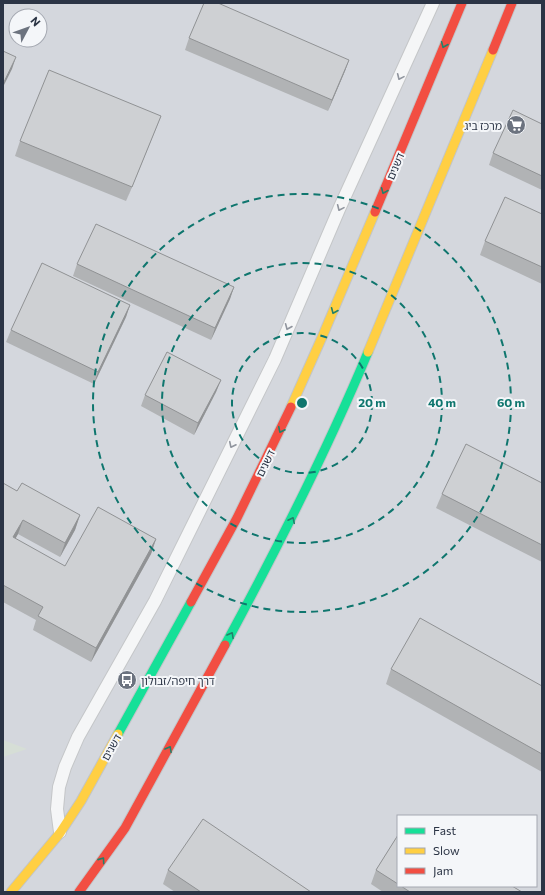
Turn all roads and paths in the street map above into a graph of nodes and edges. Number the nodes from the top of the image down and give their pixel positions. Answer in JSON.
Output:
{"nodes":[{"id":1,"x":433,"y":3,"type":"edge"},
{"id":2,"x":462,"y":3,"type":"edge"},
{"id":3,"x":512,"y":3,"type":"edge"},
{"id":4,"x":60,"y":833,"type":"junction"},
{"id":5,"x":11,"y":892,"type":"edge"},
{"id":6,"x":79,"y":892,"type":"edge"}],
"edges":[{"from":1,"to":4,"type":"lane","one_way":true},
{"from":2,"to":4,"type":"main road","name":"דשנים","one_way":true},
{"from":6,"to":3,"type":"main road","one_way":true},
{"from":4,"to":5,"type":"main road","name":"דשנים"}]}
